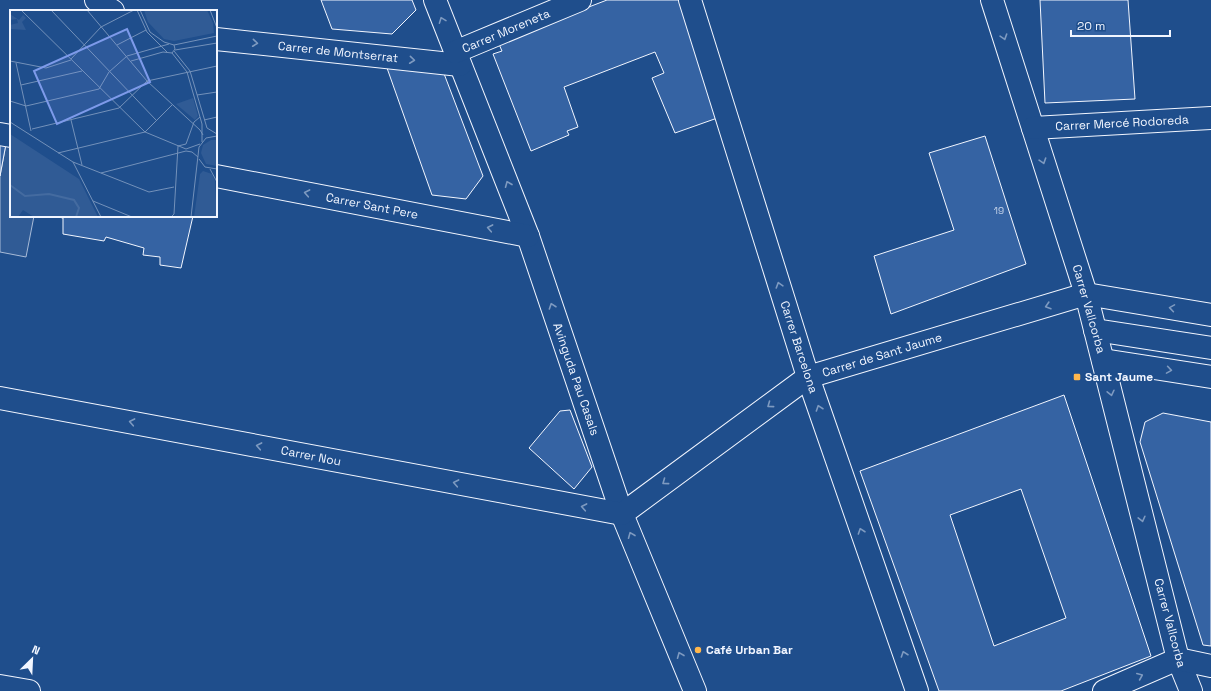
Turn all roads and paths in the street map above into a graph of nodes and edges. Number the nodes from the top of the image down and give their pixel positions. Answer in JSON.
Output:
{"nodes":[{"id":1,"x":96,"y":0,"type":"edge"},
{"id":2,"x":435,"y":0,"type":"edge"},
{"id":3,"x":580,"y":0,"type":"edge"},
{"id":4,"x":690,"y":0,"type":"edge"},
{"id":5,"x":992,"y":0,"type":"edge"},
{"id":6,"x":111,"y":10,"type":"edge"},
{"id":7,"x":217,"y":39,"type":"edge"},
{"id":8,"x":458,"y":59,"type":"junction"},
{"id":9,"x":1211,"y":118,"type":"edge"},
{"id":10,"x":1033,"y":128,"type":"junction"},
{"id":11,"x":0,"y":134,"type":"edge"},
{"id":12,"x":10,"y":136,"type":"edge"},
{"id":13,"x":217,"y":176,"type":"edge"},
{"id":14,"x":528,"y":236,"type":"junction"},
{"id":15,"x":1086,"y":294,"type":"junction"},
{"id":16,"x":1211,"y":315,"type":"edge"},
{"id":17,"x":1095,"y":330,"type":"junction"},
{"id":18,"x":1211,"y":348,"type":"edge"},
{"id":19,"x":1103,"y":360,"type":"junction"},
{"id":20,"x":808,"y":377,"type":"junction"},
{"id":21,"x":1211,"y":377,"type":"edge"},
{"id":22,"x":0,"y":398,"type":"edge"},
{"id":23,"x":622,"y":514,"type":"junction"},
{"id":24,"x":1178,"y":659,"type":"junction"},
{"id":25,"x":1211,"y":666,"type":"edge"},
{"id":26,"x":0,"y":686,"type":"edge"},
{"id":27,"x":29,"y":691,"type":"edge"},
{"id":28,"x":695,"y":691,"type":"edge"},
{"id":29,"x":917,"y":691,"type":"edge"},
{"id":30,"x":1104,"y":691,"type":"edge"},
{"id":31,"x":1191,"y":691,"type":"edge"}],
"edges":[{"from":1,"to":6,"type":"street"},
{"from":8,"to":2,"type":"street","name":"Avinguda Pau Casals","one_way":true},
{"from":3,"to":8,"type":"street","name":"Carrer Moreneta"},
{"from":20,"to":4,"type":"street","name":"Carrer Barcelona","one_way":true},
{"from":5,"to":10,"type":"street","name":"Carrer Vallcorba","one_way":true},
{"from":7,"to":8,"type":"street","name":"Carrer de Montserrat","one_way":true},
{"from":14,"to":8,"type":"street","name":"Avinguda Pau Casals","one_way":true},
{"from":9,"to":10,"type":"street","name":"Carrer Mercé Rodoreda"},
{"from":10,"to":15,"type":"street","name":"Carrer Vallcorba","one_way":true},
{"from":11,"to":12,"type":"street"},
{"from":14,"to":13,"type":"street","name":"Carrer Sant Pere","one_way":true},
{"from":23,"to":14,"type":"street","name":"Avinguda Pau Casals","one_way":true},
{"from":16,"to":15,"type":"street","one_way":true},
{"from":15,"to":17,"type":"street","name":"Carrer Vallcorba"},
{"from":15,"to":20,"type":"street","name":"Carrer de Sant Jaume","one_way":true},
{"from":17,"to":18,"type":"street"},
{"from":17,"to":19,"type":"street","name":"Carrer Vallcorba"},
{"from":19,"to":21,"type":"street","one_way":true},
{"from":19,"to":24,"type":"street","name":"Carrer Vallcorba","one_way":true},
{"from":20,"to":23,"type":"street","name":"Carrer de Sant Jaume","one_way":true},
{"from":29,"to":20,"type":"street","name":"Carrer Barcelona","one_way":true},
{"from":23,"to":22,"type":"street","name":"Carrer Nou","one_way":true},
{"from":28,"to":23,"type":"street","name":"Avinguda Pau Casals","one_way":true},
{"from":24,"to":25,"type":"street"},
{"from":30,"to":24,"type":"street","one_way":true},
{"from":24,"to":31,"type":"street","name":"Carrer Vallcorba"},
{"from":26,"to":27,"type":"street"}]}
